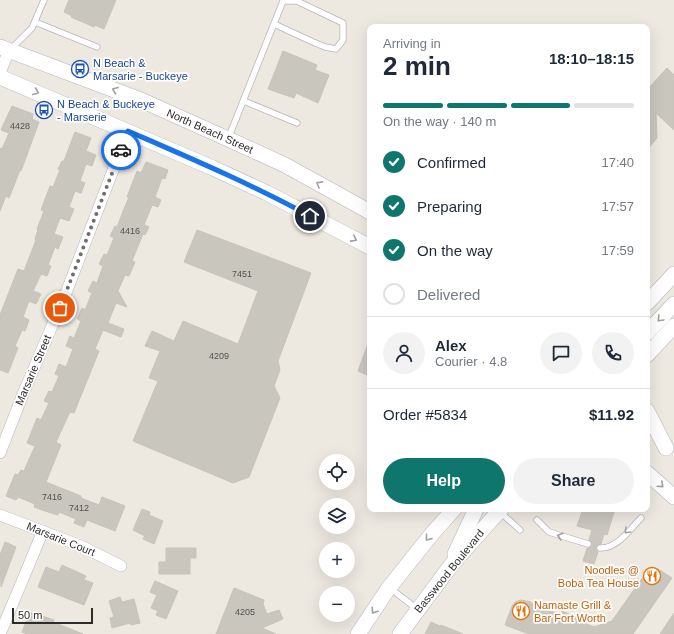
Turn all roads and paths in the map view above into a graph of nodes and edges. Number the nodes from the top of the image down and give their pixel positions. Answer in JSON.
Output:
{"nodes":[{"id":1,"x":44,"y":0,"type":"edge"},
{"id":2,"x":35,"y":22,"type":"junction"},
{"id":3,"x":274,"y":24,"type":"junction"},
{"id":4,"x":97,"y":47,"type":"dead end"},
{"id":5,"x":4,"y":48,"type":"edge"},
{"id":6,"x":0,"y":73,"type":"edge"},
{"id":7,"x":0,"y":77,"type":"edge"},
{"id":8,"x":244,"y":101,"type":"junction"},
{"id":9,"x":297,"y":123,"type":"dead end"},
{"id":10,"x":128,"y":131,"type":"junction"},
{"id":11,"x":228,"y":139,"type":"junction"},
{"id":12,"x":367,"y":210,"type":"edge"},
{"id":13,"x":367,"y":245,"type":"edge"},
{"id":14,"x":674,"y":274,"type":"edge"},
{"id":15,"x":650,"y":300,"type":"edge"},
{"id":16,"x":674,"y":304,"type":"edge"},
{"id":17,"x":674,"y":326,"type":"edge"},
{"id":18,"x":650,"y":330,"type":"edge"},
{"id":19,"x":652,"y":350,"type":"edge"},
{"id":20,"x":650,"y":416,"type":"edge"},
{"id":21,"x":650,"y":433,"type":"edge"},
{"id":22,"x":670,"y":452,"type":"edge"},
{"id":23,"x":0,"y":453,"type":"edge"},
{"id":24,"x":650,"y":475,"type":"edge"},
{"id":25,"x":674,"y":497,"type":"edge"},
{"id":26,"x":451,"y":512,"type":"edge"},
{"id":27,"x":475,"y":512,"type":"edge"},
{"id":28,"x":498,"y":512,"type":"edge"},
{"id":29,"x":502,"y":512,"type":"edge"},
{"id":30,"x":0,"y":515,"type":"edge"},
{"id":31,"x":641,"y":518,"type":"dead end"},
{"id":32,"x":537,"y":520,"type":"dead end"},
{"id":33,"x":520,"y":530,"type":"dead end"},
{"id":34,"x":43,"y":531,"type":"junction"},
{"id":35,"x":588,"y":544,"type":"dead end"},
{"id":36,"x":600,"y":548,"type":"dead end"},
{"id":37,"x":121,"y":566,"type":"dead end"},
{"id":38,"x":446,"y":571,"type":"junction"},
{"id":39,"x":389,"y":587,"type":"junction"},
{"id":40,"x":417,"y":609,"type":"junction"},
{"id":41,"x":0,"y":634,"type":"edge"},
{"id":42,"x":358,"y":634,"type":"edge"},
{"id":43,"x":400,"y":634,"type":"edge"}],
"edges":[{"from":1,"to":2,"type":"lane"},
{"from":2,"to":4,"type":"lane"},
{"from":2,"to":5,"type":"lane"},
{"from":3,"to":3,"type":"lane"},
{"from":3,"to":8,"type":"lane"},
{"from":5,"to":6,"type":"street"},
{"from":11,"to":5,"type":"main road","name":"North Beach Street","one_way":true},
{"from":7,"to":10,"type":"main road","one_way":true},
{"from":8,"to":9,"type":"lane"},
{"from":8,"to":11,"type":"lane"},
{"from":10,"to":13,"type":"main road","one_way":true},
{"from":10,"to":23,"type":"street","name":"Marsarie Street"},
{"from":12,"to":11,"type":"main road","name":"North Beach Street","one_way":true},
{"from":14,"to":15,"type":"main road"},
{"from":16,"to":18,"type":"main road","one_way":true},
{"from":17,"to":19,"type":"main road"},
{"from":20,"to":22,"type":"main road"},
{"from":21,"to":22,"type":"main road"},
{"from":24,"to":25,"type":"main road","one_way":true},
{"from":26,"to":39,"type":"main road","one_way":true},
{"from":27,"to":38,"type":"main road"},
{"from":28,"to":38,"type":"main road","name":"Basswood Boulevard"},
{"from":29,"to":33,"type":"lane"},
{"from":30,"to":34,"type":"street","name":"Marsarie Court"},
{"from":31,"to":36,"type":"lane","one_way":true},
{"from":35,"to":32,"type":"lane","one_way":true},
{"from":34,"to":37,"type":"street","name":"Marsarie Court"},
{"from":34,"to":41,"type":"street"},
{"from":38,"to":40,"type":"main road","name":"Basswood Boulevard"},
{"from":39,"to":40,"type":"lane"},
{"from":39,"to":42,"type":"main road","one_way":true},
{"from":40,"to":43,"type":"main road","name":"Basswood Boulevard"}]}
